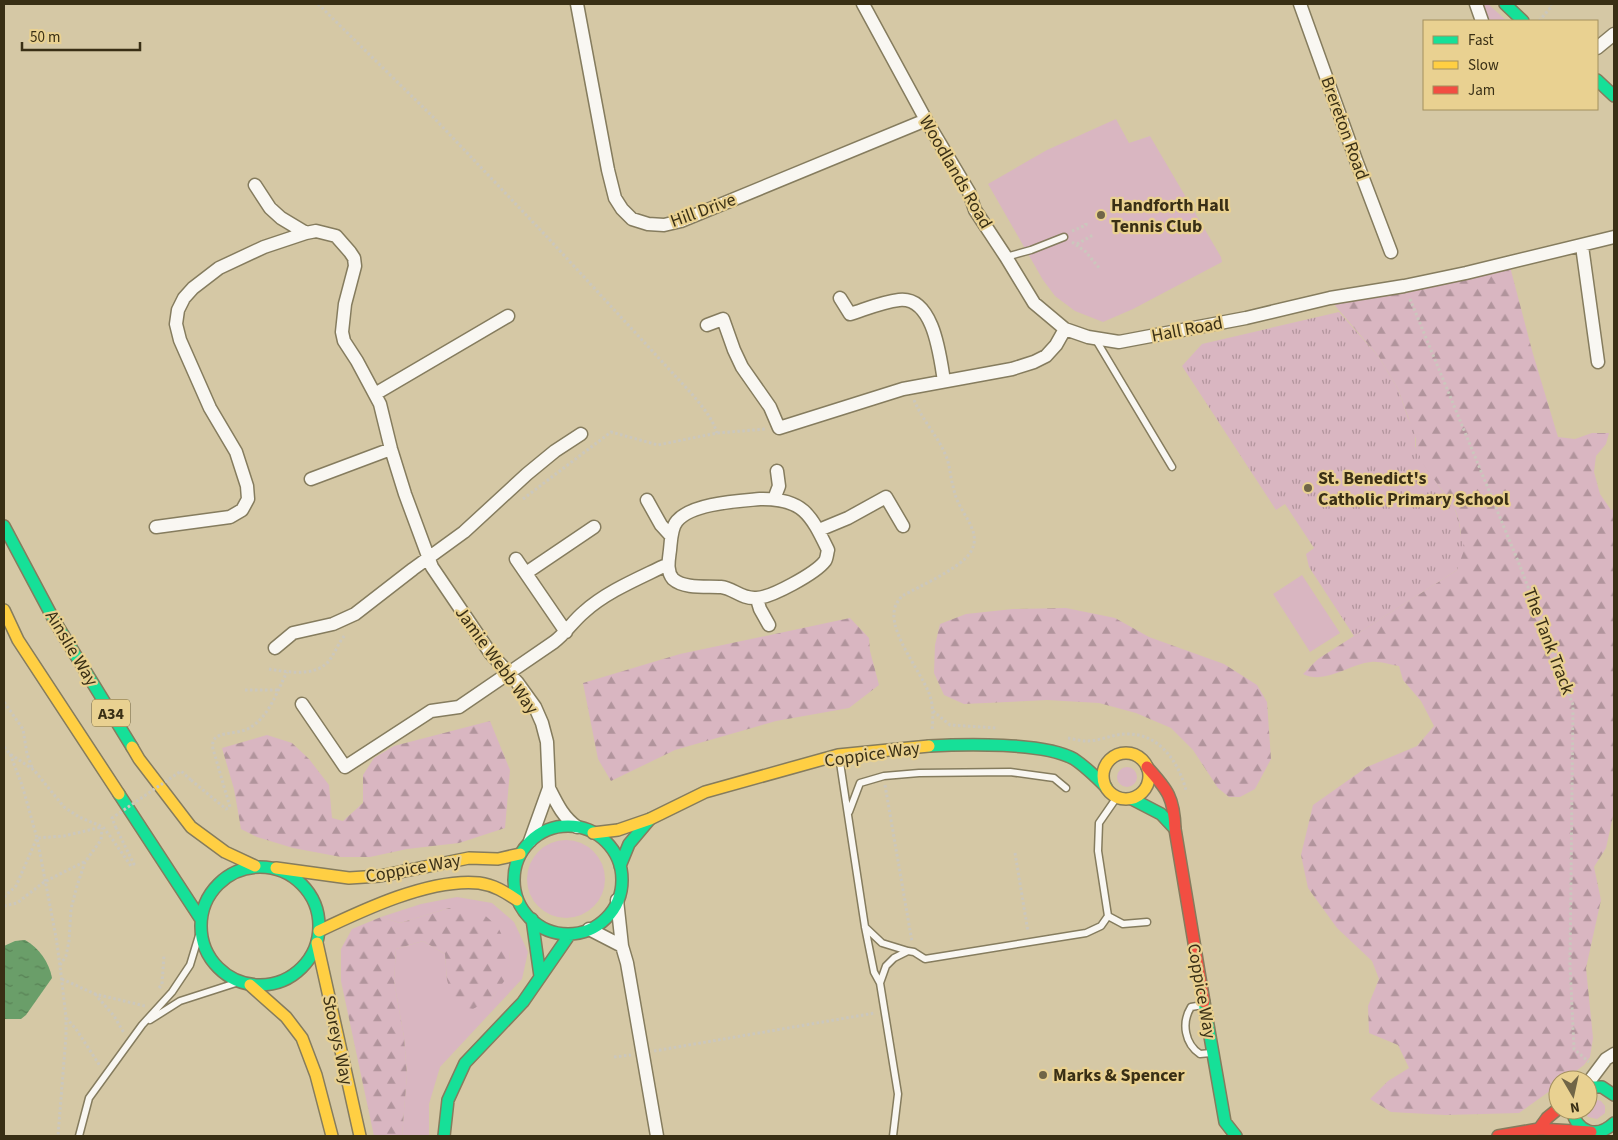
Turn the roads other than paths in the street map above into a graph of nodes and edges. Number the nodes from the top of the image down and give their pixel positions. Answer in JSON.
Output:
{"nodes":[{"id":1,"x":577,"y":4,"type":"edge"},
{"id":2,"x":863,"y":4,"type":"edge"},
{"id":3,"x":1300,"y":4,"type":"edge"},
{"id":4,"x":1476,"y":4,"type":"edge"},
{"id":5,"x":1505,"y":4,"type":"edge"},
{"id":6,"x":1482,"y":20,"type":"edge"},
{"id":7,"x":1522,"y":20,"type":"edge"},
{"id":8,"x":1614,"y":34,"type":"edge"},
{"id":9,"x":1598,"y":47,"type":"edge"},
{"id":10,"x":1598,"y":81,"type":"edge"},
{"id":11,"x":1614,"y":96,"type":"edge"},
{"id":12,"x":926,"y":120,"type":"junction"},
{"id":13,"x":255,"y":185,"type":"dead end"},
{"id":14,"x":306,"y":232,"type":"junction"},
{"id":15,"x":1064,"y":237,"type":"road end"},
{"id":16,"x":1614,"y":238,"type":"edge"},
{"id":17,"x":1582,"y":246,"type":"junction"},
{"id":18,"x":1391,"y":252,"type":"dead end"},
{"id":19,"x":1006,"y":256,"type":"junction"},
{"id":20,"x":840,"y":298,"type":"dead end"},
{"id":21,"x":508,"y":316,"type":"dead end"},
{"id":22,"x":707,"y":325,"type":"dead end"},
{"id":23,"x":1064,"y":329,"type":"junction"},
{"id":24,"x":1095,"y":339,"type":"junction"},
{"id":25,"x":1598,"y":362,"type":"dead end"},
{"id":26,"x":944,"y":381,"type":"junction"},
{"id":27,"x":375,"y":394,"type":"junction"},
{"id":28,"x":581,"y":434,"type":"dead end"},
{"id":29,"x":391,"y":449,"type":"junction"},
{"id":30,"x":1172,"y":467,"type":"dead end"},
{"id":31,"x":777,"y":471,"type":"dead end"},
{"id":32,"x":310,"y":479,"type":"dead end"},
{"id":33,"x":774,"y":499,"type":"junction"},
{"id":34,"x":647,"y":500,"type":"dead end"},
{"id":35,"x":4,"y":526,"type":"edge"},
{"id":36,"x":903,"y":526,"type":"dead end"},
{"id":37,"x":156,"y":527,"type":"dead end"},
{"id":38,"x":594,"y":527,"type":"dead end"},
{"id":39,"x":818,"y":530,"type":"junction"},
{"id":40,"x":671,"y":536,"type":"junction"},
{"id":41,"x":516,"y":559,"type":"dead end"},
{"id":42,"x":430,"y":562,"type":"junction"},
{"id":43,"x":668,"y":564,"type":"junction"},
{"id":44,"x":526,"y":573,"type":"junction"},
{"id":45,"x":758,"y":599,"type":"junction"},
{"id":46,"x":4,"y":610,"type":"edge"},
{"id":47,"x":769,"y":625,"type":"dead end"},
{"id":48,"x":566,"y":632,"type":"junction"},
{"id":49,"x":275,"y":648,"type":"dead end"},
{"id":50,"x":508,"y":673,"type":"junction"},
{"id":51,"x":302,"y":704,"type":"dead end"},
{"id":52,"x":838,"y":755,"type":"junction"},
{"id":53,"x":1116,"y":756,"type":"junction"},
{"id":54,"x":1073,"y":758,"type":"junction"},
{"id":55,"x":1148,"y":766,"type":"junction"},
{"id":56,"x":1106,"y":787,"type":"junction"},
{"id":57,"x":549,"y":788,"type":"junction"},
{"id":58,"x":1066,"y":788,"type":"dead end"},
{"id":59,"x":1116,"y":797,"type":"junction"},
{"id":60,"x":1132,"y":799,"type":"junction"},
{"id":61,"x":848,"y":813,"type":"junction"},
{"id":62,"x":650,"y":819,"type":"junction"},
{"id":63,"x":577,"y":827,"type":"junction"},
{"id":64,"x":1175,"y":829,"type":"junction"},
{"id":65,"x":594,"y":833,"type":"junction"},
{"id":66,"x":530,"y":841,"type":"junction"},
{"id":67,"x":520,"y":854,"type":"junction"},
{"id":68,"x":256,"y":866,"type":"junction"},
{"id":69,"x":620,"y":866,"type":"junction"},
{"id":70,"x":276,"y":868,"type":"junction"},
{"id":71,"x":518,"y":900,"type":"junction"},
{"id":72,"x":617,"y":900,"type":"junction"},
{"id":73,"x":1108,"y":916,"type":"junction"},
{"id":74,"x":200,"y":918,"type":"junction"},
{"id":75,"x":532,"y":919,"type":"junction"},
{"id":76,"x":1147,"y":922,"type":"dead end"},
{"id":77,"x":865,"y":927,"type":"junction"},
{"id":78,"x":590,"y":929,"type":"junction"},
{"id":79,"x":319,"y":931,"type":"junction"},
{"id":80,"x":200,"y":932,"type":"junction"},
{"id":81,"x":570,"y":934,"type":"junction"},
{"id":82,"x":317,"y":943,"type":"junction"},
{"id":83,"x":622,"y":946,"type":"junction"},
{"id":84,"x":911,"y":952,"type":"junction"},
{"id":85,"x":540,"y":976,"type":"junction"},
{"id":86,"x":245,"y":984,"type":"junction"},
{"id":87,"x":880,"y":984,"type":"junction"},
{"id":88,"x":1204,"y":1005,"type":"junction"},
{"id":89,"x":142,"y":1025,"type":"junction"},
{"id":90,"x":1213,"y":1052,"type":"junction"},
{"id":91,"x":1614,"y":1054,"type":"edge"},
{"id":92,"x":1598,"y":1070,"type":"edge"},
{"id":93,"x":1598,"y":1086,"type":"edge"},
{"id":94,"x":1614,"y":1095,"type":"edge"},
{"id":95,"x":1548,"y":1117,"type":"edge"},
{"id":96,"x":1575,"y":1120,"type":"edge"},
{"id":97,"x":1225,"y":1122,"type":"junction"},
{"id":98,"x":1614,"y":1123,"type":"edge"},
{"id":99,"x":1539,"y":1128,"type":"junction"},
{"id":100,"x":1594,"y":1132,"type":"junction"},
{"id":101,"x":79,"y":1136,"type":"edge"},
{"id":102,"x":332,"y":1136,"type":"edge"},
{"id":103,"x":360,"y":1136,"type":"edge"},
{"id":104,"x":444,"y":1136,"type":"edge"},
{"id":105,"x":657,"y":1136,"type":"edge"},
{"id":106,"x":893,"y":1136,"type":"edge"},
{"id":107,"x":1221,"y":1136,"type":"edge"},
{"id":108,"x":1236,"y":1136,"type":"edge"},
{"id":109,"x":1498,"y":1136,"type":"edge"},
{"id":110,"x":1614,"y":1136,"type":"edge"}],
"edges":[{"from":1,"to":12,"type":"street","name":"Hill Drive"},
{"from":2,"to":12,"type":"street","name":"Woodlands Road"},
{"from":3,"to":18,"type":"street","name":"Brereton Road"},
{"from":4,"to":6,"type":"street"},
{"from":5,"to":7,"type":"main road"},
{"from":8,"to":9,"type":"street"},
{"from":10,"to":11,"type":"main road"},
{"from":12,"to":19,"type":"street","name":"Woodlands Road"},
{"from":13,"to":14,"type":"street"},
{"from":14,"to":27,"type":"street","name":"Jamie Webb Way"},
{"from":14,"to":37,"type":"street"},
{"from":15,"to":19,"type":"lane"},
{"from":16,"to":17,"type":"street","name":"Hall Road"},
{"from":17,"to":24,"type":"street","name":"Hall Road"},
{"from":17,"to":25,"type":"street"},
{"from":19,"to":23,"type":"street","name":"Woodlands Road"},
{"from":20,"to":26,"type":"street"},
{"from":21,"to":27,"type":"street"},
{"from":22,"to":26,"type":"street"},
{"from":23,"to":24,"type":"street","name":"Hall Road"},
{"from":23,"to":26,"type":"street"},
{"from":24,"to":30,"type":"lane"},
{"from":27,"to":29,"type":"street","name":"Jamie Webb Way"},
{"from":28,"to":42,"type":"street"},
{"from":29,"to":32,"type":"street"},
{"from":29,"to":42,"type":"street","name":"Jamie Webb Way"},
{"from":31,"to":33,"type":"street"},
{"from":33,"to":39,"type":"street"},
{"from":33,"to":40,"type":"street"},
{"from":34,"to":40,"type":"street"},
{"from":35,"to":68,"type":"main road","name":"Ainslie Way","number":"A34"},
{"from":36,"to":39,"type":"street"},
{"from":38,"to":44,"type":"street"},
{"from":39,"to":45,"type":"street"},
{"from":40,"to":43,"type":"street"},
{"from":41,"to":44,"type":"street"},
{"from":42,"to":49,"type":"street"},
{"from":42,"to":50,"type":"street","name":"Jamie Webb Way"},
{"from":43,"to":45,"type":"street"},
{"from":43,"to":48,"type":"street"},
{"from":44,"to":48,"type":"street"},
{"from":45,"to":47,"type":"street"},
{"from":46,"to":74,"type":"main road","number":"A34"},
{"from":48,"to":50,"type":"street"},
{"from":50,"to":51,"type":"street"},
{"from":50,"to":57,"type":"street","name":"Jamie Webb Way"},
{"from":52,"to":54,"type":"main road","name":"Coppice Way"},
{"from":52,"to":61,"type":"lane"},
{"from":52,"to":62,"type":"main road","name":"Coppice Way"},
{"from":53,"to":54,"type":"main road","name":"Coppice Way"},
{"from":53,"to":55,"type":"main road"},
{"from":53,"to":56,"type":"main road"},
{"from":54,"to":56,"type":"main road","name":"Coppice Way"},
{"from":55,"to":60,"type":"main road"},
{"from":55,"to":64,"type":"main road","name":"Coppice Way"},
{"from":56,"to":59,"type":"main road"},
{"from":57,"to":63,"type":"street","name":"Jamie Webb Way"},
{"from":57,"to":66,"type":"street","name":"Jamie Webb Way"},
{"from":58,"to":61,"type":"lane"},
{"from":59,"to":60,"type":"main road"},
{"from":59,"to":73,"type":"lane"},
{"from":60,"to":64,"type":"main road"},
{"from":61,"to":77,"type":"lane"},
{"from":62,"to":65,"type":"main road","name":"Coppice Way"},
{"from":62,"to":69,"type":"main road","name":"Coppice Way"},
{"from":63,"to":65,"type":"main road"},
{"from":63,"to":66,"type":"main road"},
{"from":64,"to":88,"type":"main road","name":"Coppice Way"},
{"from":65,"to":69,"type":"main road"},
{"from":66,"to":67,"type":"main road"},
{"from":67,"to":70,"type":"main road","name":"Coppice Way"},
{"from":67,"to":71,"type":"main road"},
{"from":68,"to":70,"type":"main road","number":"A34"},
{"from":68,"to":74,"type":"main road","number":"A34"},
{"from":69,"to":72,"type":"main road"},
{"from":70,"to":79,"type":"main road","number":"A34"},
{"from":71,"to":75,"type":"main road"},
{"from":71,"to":79,"type":"main road","name":"Coppice Way"},
{"from":72,"to":78,"type":"main road"},
{"from":72,"to":83,"type":"street"},
{"from":73,"to":76,"type":"lane"},
{"from":73,"to":84,"type":"lane"},
{"from":74,"to":80,"type":"main road","number":"A34"},
{"from":75,"to":81,"type":"main road"},
{"from":75,"to":85,"type":"main road"},
{"from":77,"to":84,"type":"lane"},
{"from":77,"to":87,"type":"lane"},
{"from":78,"to":81,"type":"main road"},
{"from":78,"to":83,"type":"street"},
{"from":79,"to":82,"type":"main road","number":"A34"},
{"from":80,"to":86,"type":"main road","number":"A34"},
{"from":80,"to":89,"type":"lane"},
{"from":81,"to":85,"type":"main road"},
{"from":82,"to":86,"type":"main road","number":"A34"},
{"from":82,"to":103,"type":"main road","name":"Storeys Way","number":"A34"},
{"from":83,"to":105,"type":"street"},
{"from":84,"to":87,"type":"lane"},
{"from":85,"to":104,"type":"main road"},
{"from":86,"to":89,"type":"lane"},
{"from":86,"to":102,"type":"main road","name":"Storeys Way","number":"A34"},
{"from":87,"to":106,"type":"lane"},
{"from":88,"to":90,"type":"main road","name":"Coppice Way"},
{"from":88,"to":90,"type":"lane"},
{"from":89,"to":101,"type":"lane"},
{"from":90,"to":97,"type":"main road","name":"Coppice Way"},
{"from":91,"to":92,"type":"street"},
{"from":93,"to":94,"type":"main road"},
{"from":95,"to":99,"type":"main road"},
{"from":96,"to":100,"type":"main road"},
{"from":97,"to":107,"type":"main road","name":"Coppice Way"},
{"from":97,"to":108,"type":"main road","name":"Coppice Way"},
{"from":98,"to":100,"type":"main road"},
{"from":99,"to":100,"type":"main road"},
{"from":99,"to":109,"type":"main road"},
{"from":100,"to":110,"type":"main road"}]}
